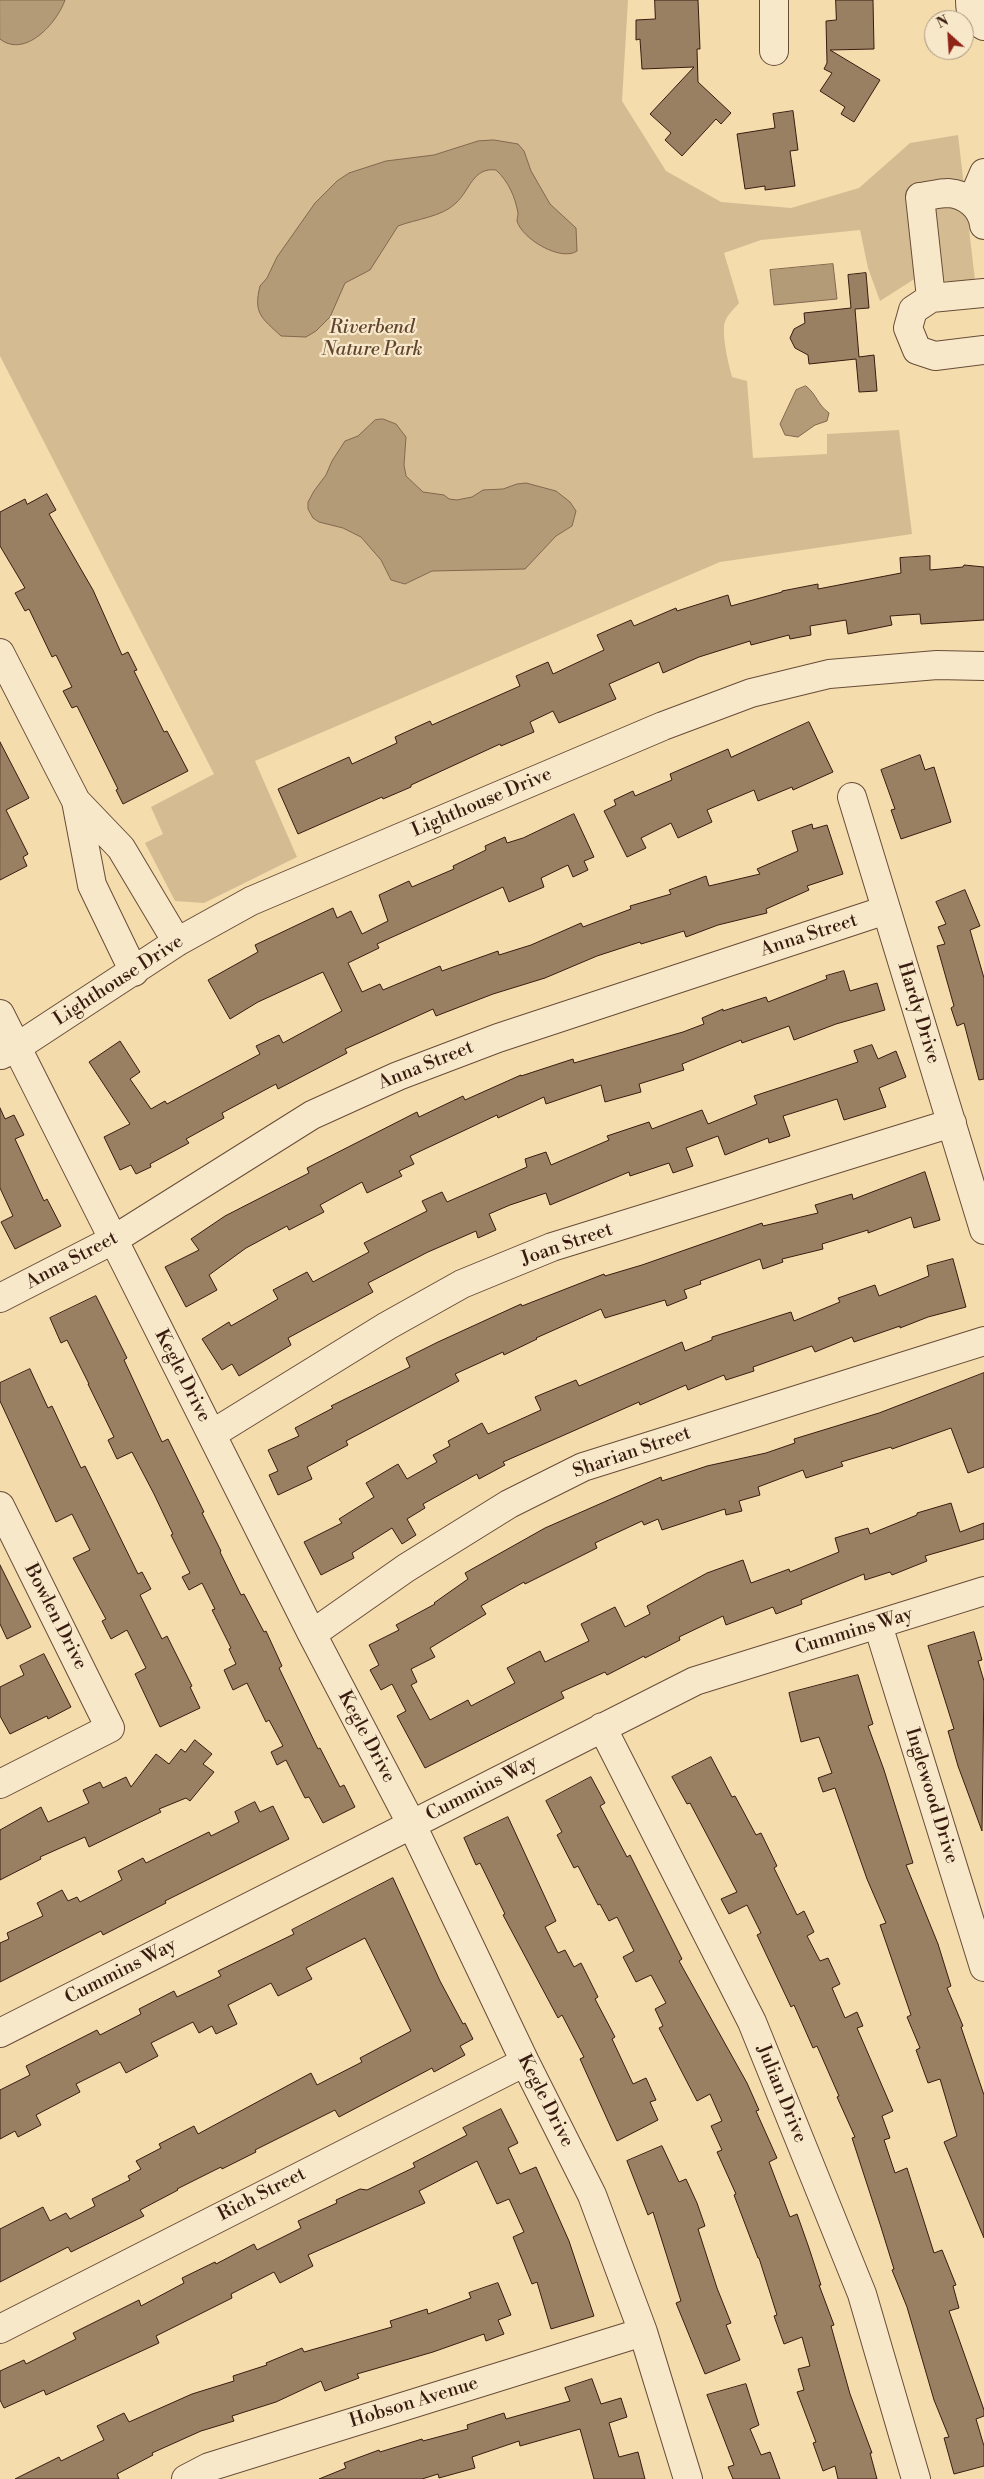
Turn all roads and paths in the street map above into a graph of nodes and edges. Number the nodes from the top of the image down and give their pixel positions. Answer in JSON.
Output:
{"nodes":[{"id":1,"x":774,"y":0,"type":"edge"},
{"id":2,"x":970,"y":0,"type":"edge"},
{"id":3,"x":984,"y":26,"type":"edge"},
{"id":4,"x":774,"y":50,"type":"dead end"},
{"id":5,"x":984,"y":173,"type":"edge"},
{"id":6,"x":972,"y":201,"type":"junction"},
{"id":7,"x":984,"y":225,"type":"edge"},
{"id":8,"x":984,"y":293,"type":"edge"},
{"id":9,"x":931,"y":298,"type":"junction"},
{"id":10,"x":984,"y":350,"type":"edge"},
{"id":11,"x":0,"y":653,"type":"edge"},
{"id":12,"x":984,"y":666,"type":"edge"},
{"id":13,"x":852,"y":797,"type":"dead end"},
{"id":14,"x":76,"y":801,"type":"junction"},
{"id":15,"x":130,"y":864,"type":"junction"},
{"id":16,"x":92,"y":885,"type":"junction"},
{"id":17,"x":886,"y":910,"type":"junction"},
{"id":18,"x":177,"y":942,"type":"junction"},
{"id":19,"x":134,"y":972,"type":"junction"},
{"id":20,"x":0,"y":1014,"type":"edge"},
{"id":21,"x":9,"y":1052,"type":"edge"},
{"id":22,"x":952,"y":1123,"type":"junction"},
{"id":23,"x":984,"y":1230,"type":"edge"},
{"id":24,"x":113,"y":1240,"type":"junction"},
{"id":25,"x":0,"y":1298,"type":"edge"},
{"id":26,"x":984,"y":1340,"type":"edge"},
{"id":27,"x":212,"y":1434,"type":"junction"},
{"id":28,"x":0,"y":1506,"type":"edge"},
{"id":29,"x":9,"y":1550,"type":"edge"},
{"id":30,"x":984,"y":1591,"type":"edge"},
{"id":31,"x":878,"y":1625,"type":"junction"},
{"id":32,"x":312,"y":1634,"type":"junction"},
{"id":33,"x":602,"y":1728,"type":"junction"},
{"id":34,"x":0,"y":1784,"type":"edge"},
{"id":35,"x":412,"y":1825,"type":"junction"},
{"id":36,"x":984,"y":1967,"type":"edge"},
{"id":37,"x":0,"y":2033,"type":"edge"},
{"id":38,"x":524,"y":2062,"type":"junction"},
{"id":39,"x":0,"y":2329,"type":"edge"},
{"id":40,"x":643,"y":2332,"type":"junction"},
{"id":41,"x":186,"y":2479,"type":"edge"},
{"id":42,"x":688,"y":2479,"type":"edge"},
{"id":43,"x":916,"y":2479,"type":"edge"}],
"edges":[{"from":1,"to":4,"type":"street"},
{"from":2,"to":3,"type":"street"},
{"from":5,"to":6,"type":"street"},
{"from":6,"to":7,"type":"street"},
{"from":6,"to":9,"type":"street"},
{"from":8,"to":9,"type":"street"},
{"from":9,"to":10,"type":"street"},
{"from":11,"to":14,"type":"street"},
{"from":12,"to":18,"type":"street","name":"Lighthouse Drive"},
{"from":13,"to":17,"type":"street","name":"Hardy Drive"},
{"from":14,"to":15,"type":"street"},
{"from":14,"to":16,"type":"street"},
{"from":15,"to":16,"type":"street"},
{"from":15,"to":18,"type":"street"},
{"from":16,"to":19,"type":"street"},
{"from":17,"to":22,"type":"street","name":"Hardy Drive"},
{"from":17,"to":24,"type":"street","name":"Anna Street"},
{"from":18,"to":19,"type":"street","name":"Lighthouse Drive"},
{"from":19,"to":21,"type":"street","name":"Lighthouse Drive"},
{"from":20,"to":21,"type":"street","name":"Kegle Drive"},
{"from":21,"to":24,"type":"street","name":"Kegle Drive"},
{"from":22,"to":23,"type":"street","name":"Hardy Drive"},
{"from":22,"to":27,"type":"street","name":"Joan Street"},
{"from":24,"to":25,"type":"street","name":"Anna Street"},
{"from":24,"to":27,"type":"street","name":"Kegle Drive"},
{"from":26,"to":32,"type":"street","name":"Sharian Street"},
{"from":27,"to":32,"type":"street","name":"Kegle Drive"},
{"from":28,"to":29,"type":"street","name":"Bowlen Drive"},
{"from":29,"to":34,"type":"street","name":"Bowlen Drive"},
{"from":30,"to":31,"type":"street","name":"Cummins Way"},
{"from":31,"to":33,"type":"street","name":"Cummins Way"},
{"from":31,"to":36,"type":"street","name":"Inglewood Drive"},
{"from":32,"to":35,"type":"street","name":"Kegle Drive"},
{"from":33,"to":35,"type":"street","name":"Cummins Way"},
{"from":33,"to":43,"type":"street","name":"Julian Drive"},
{"from":35,"to":37,"type":"street","name":"Cummins Way"},
{"from":35,"to":38,"type":"street","name":"Kegle Drive"},
{"from":38,"to":39,"type":"street","name":"Rich Street"},
{"from":38,"to":40,"type":"street","name":"Kegle Drive"},
{"from":40,"to":41,"type":"street","name":"Hobson Avenue"},
{"from":40,"to":42,"type":"street","name":"Kegle Drive"}]}
